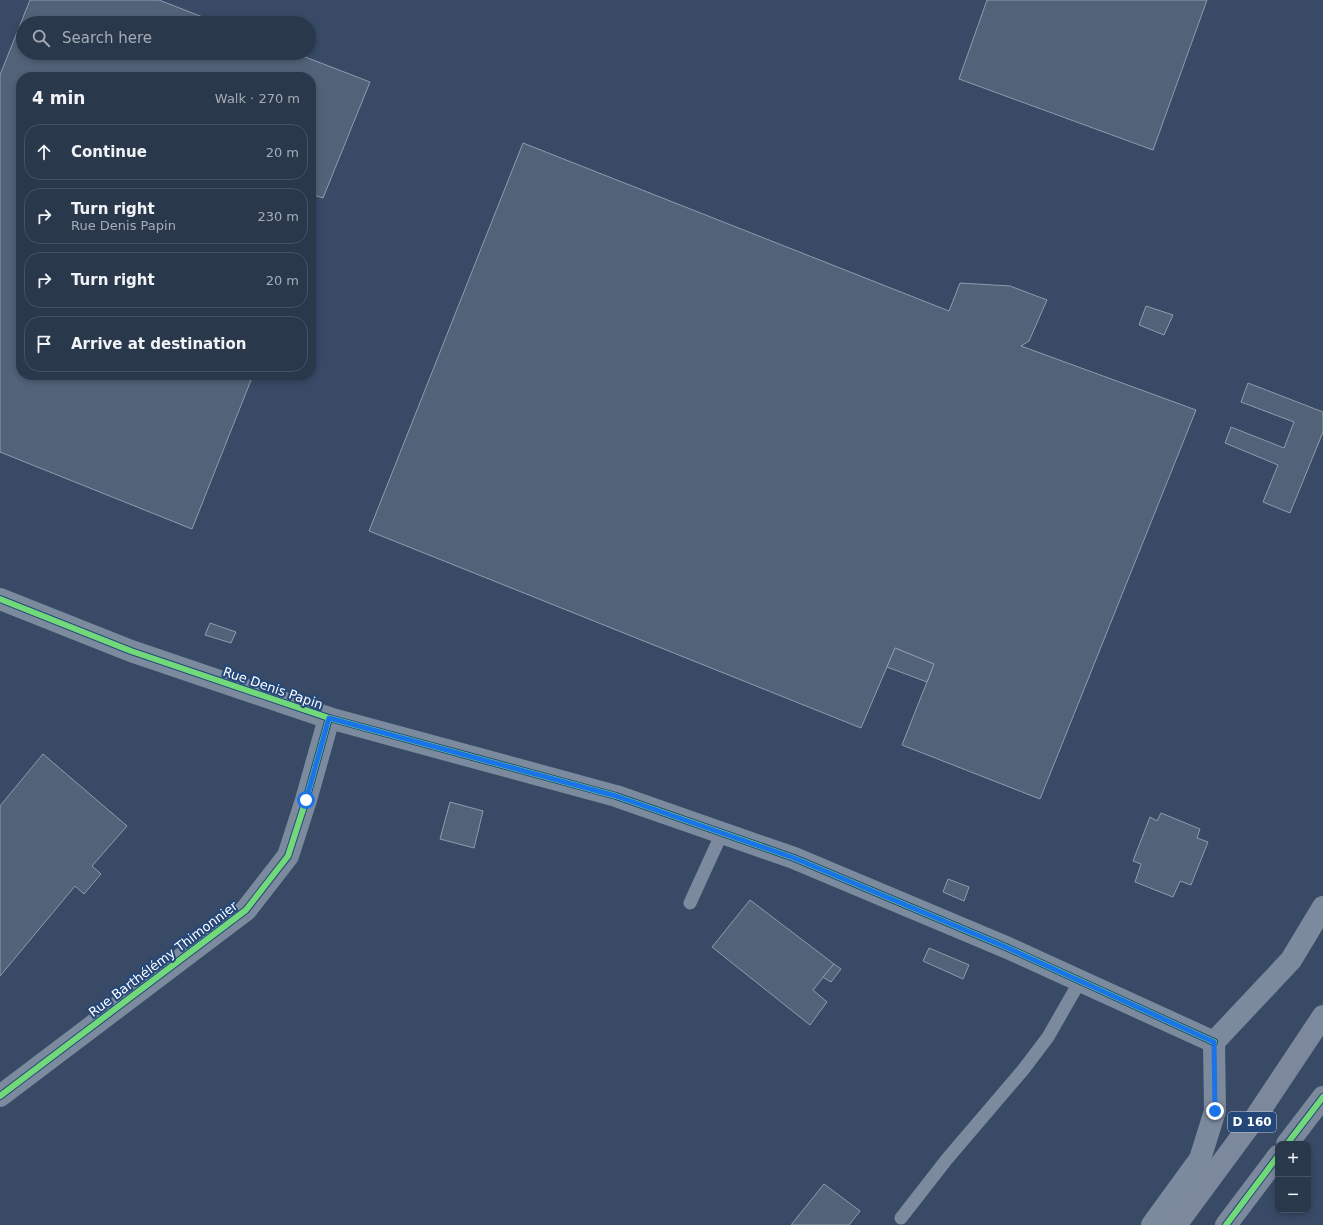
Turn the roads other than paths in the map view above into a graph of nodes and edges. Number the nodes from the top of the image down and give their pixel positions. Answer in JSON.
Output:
{"nodes":[{"id":1,"x":0,"y":599,"type":"edge"},
{"id":2,"x":329,"y":718,"type":"junction"},
{"id":3,"x":722,"y":833,"type":"junction"},
{"id":4,"x":690,"y":903,"type":"dead end"},
{"id":5,"x":1323,"y":907,"type":"edge"},
{"id":6,"x":1080,"y":981,"type":"junction"},
{"id":7,"x":1323,"y":1016,"type":"edge"},
{"id":8,"x":1214,"y":1042,"type":"junction"},
{"id":9,"x":0,"y":1096,"type":"edge"},
{"id":10,"x":1323,"y":1097,"type":"edge"},
{"id":11,"x":1289,"y":1141,"type":"edge"},
{"id":12,"x":1275,"y":1160,"type":"edge"},
{"id":13,"x":901,"y":1218,"type":"dead end"},
{"id":14,"x":1152,"y":1225,"type":"edge"},
{"id":15,"x":1176,"y":1225,"type":"edge"},
{"id":16,"x":1226,"y":1225,"type":"edge"}],
"edges":[{"from":1,"to":2,"type":"street","name":"Rue Denis Papin"},
{"from":2,"to":3,"type":"street","name":"Rue Denis Papin"},
{"from":2,"to":9,"type":"street","name":"Rue Barthélémy Thimonnier"},
{"from":3,"to":4,"type":"lane"},
{"from":3,"to":6,"type":"street","name":"Rue Denis Papin"},
{"from":5,"to":8,"type":"street"},
{"from":6,"to":8,"type":"street","name":"Rue Denis Papin"},
{"from":6,"to":13,"type":"lane"},
{"from":7,"to":15,"type":"main road","number":"D 160"},
{"from":8,"to":14,"type":"street"},
{"from":10,"to":11,"type":"main road","number":"D 160"},
{"from":12,"to":16,"type":"main road"}]}
